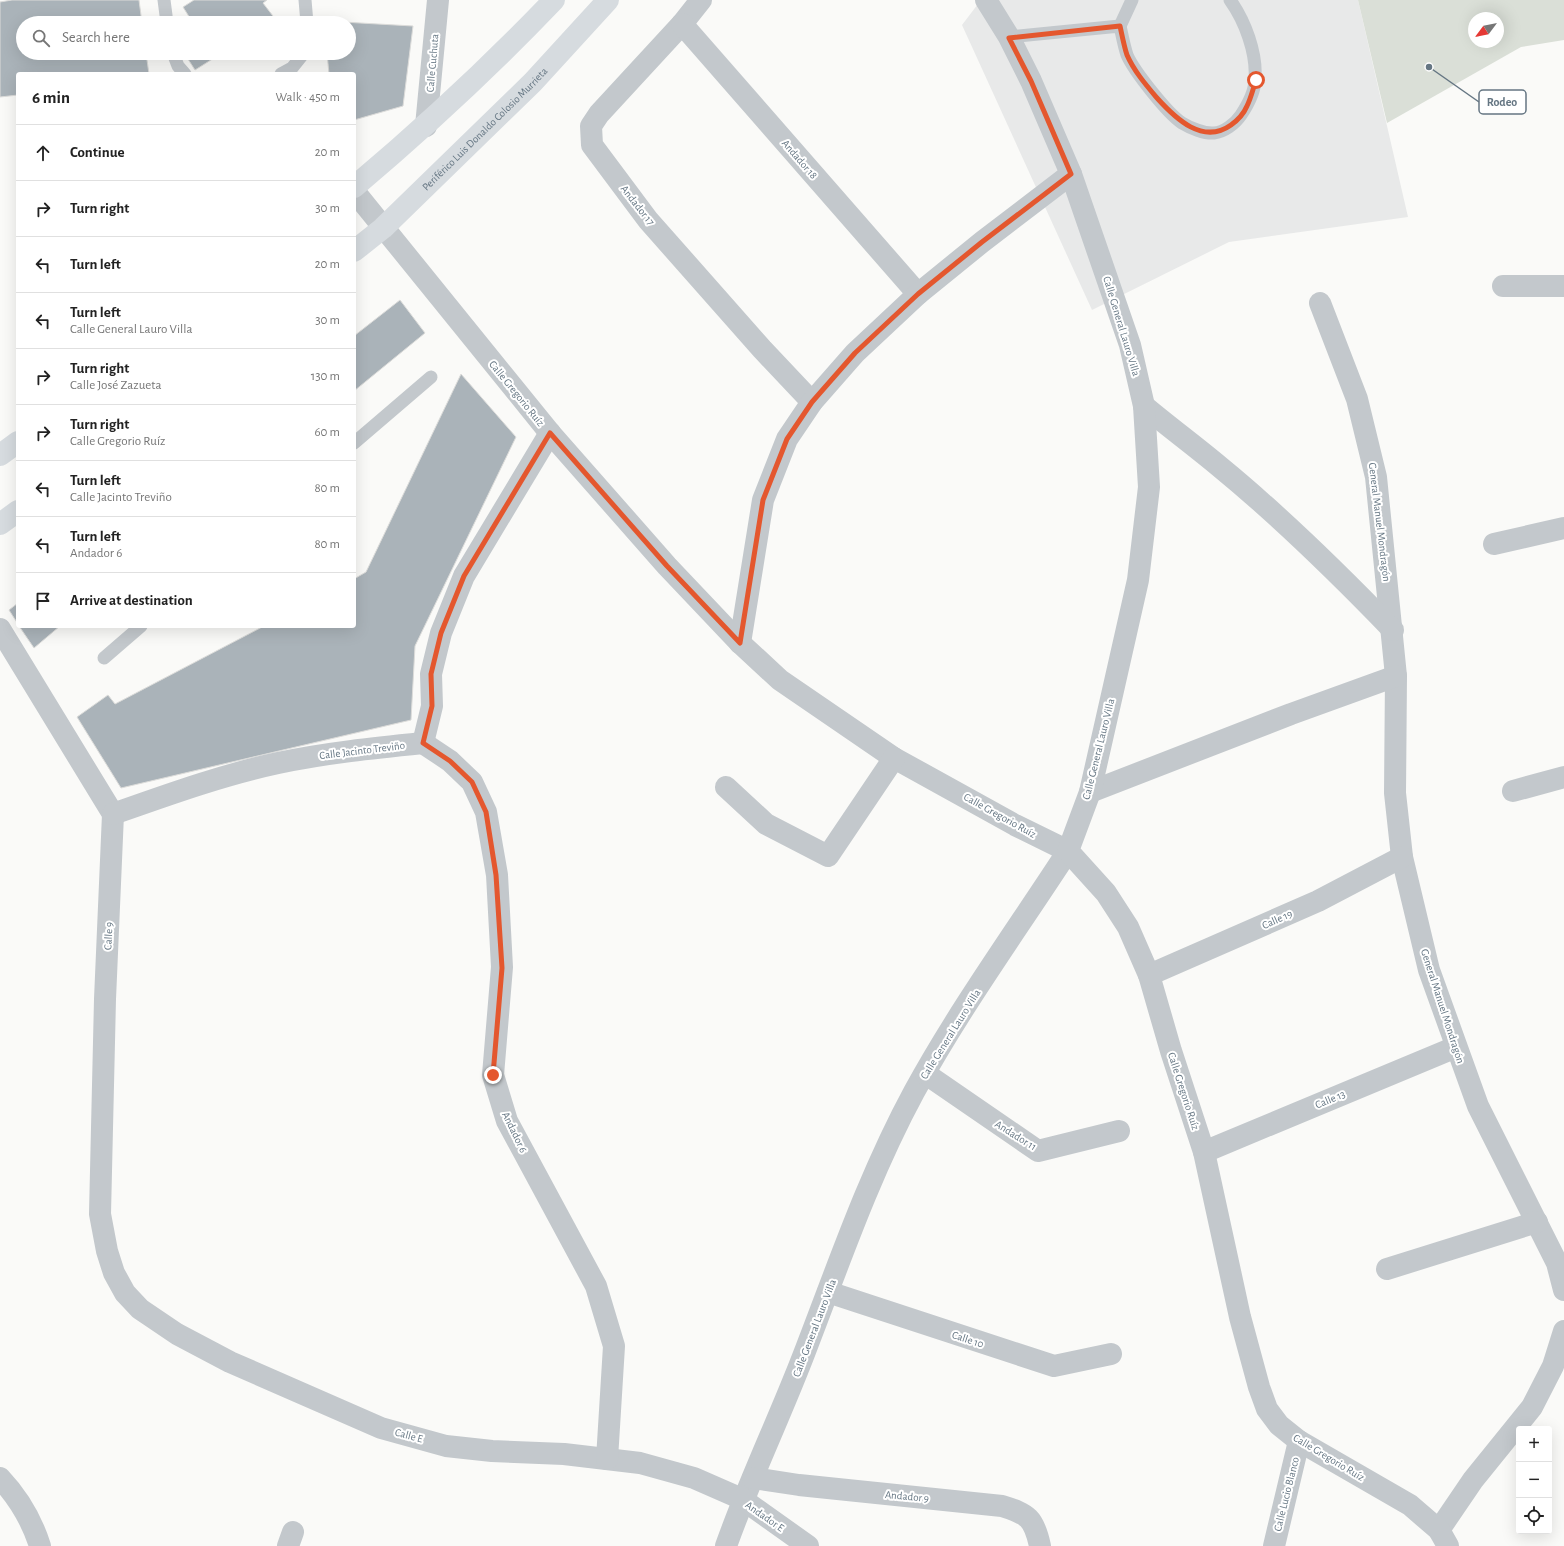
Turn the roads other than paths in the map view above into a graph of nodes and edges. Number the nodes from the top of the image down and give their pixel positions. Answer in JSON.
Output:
{"nodes":[{"id":1,"x":164,"y":0,"type":"edge"},
{"id":2,"x":305,"y":0,"type":"edge"},
{"id":3,"x":438,"y":0,"type":"edge"},
{"id":4,"x":554,"y":0,"type":"edge"},
{"id":5,"x":608,"y":0,"type":"edge"},
{"id":6,"x":701,"y":0,"type":"edge"},
{"id":7,"x":986,"y":0,"type":"edge"},
{"id":8,"x":1132,"y":0,"type":"edge"},
{"id":9,"x":1230,"y":0,"type":"edge"},
{"id":10,"x":166,"y":16,"type":"edge"},
{"id":11,"x":306,"y":16,"type":"edge"},
{"id":12,"x":682,"y":24,"type":"junction"},
{"id":13,"x":1120,"y":26,"type":"junction"},
{"id":14,"x":1009,"y":38,"type":"junction"},
{"id":15,"x":176,"y":60,"type":"edge"},
{"id":16,"x":298,"y":60,"type":"edge"},
{"id":17,"x":183,"y":72,"type":"edge"},
{"id":18,"x":285,"y":72,"type":"edge"},
{"id":19,"x":426,"y":126,"type":"junction"},
{"id":20,"x":1071,"y":174,"type":"junction"},
{"id":21,"x":356,"y":185,"type":"edge"},
{"id":22,"x":356,"y":194,"type":"edge"},
{"id":23,"x":383,"y":228,"type":"junction"},
{"id":24,"x":356,"y":249,"type":"edge"},
{"id":25,"x":1503,"y":286,"type":"dead end"},
{"id":26,"x":1564,"y":286,"type":"edge"},
{"id":27,"x":918,"y":294,"type":"junction"},
{"id":28,"x":1320,"y":303,"type":"dead end"},
{"id":29,"x":431,"y":377,"type":"dead end"},
{"id":30,"x":812,"y":402,"type":"junction"},
{"id":31,"x":1144,"y":406,"type":"junction"},
{"id":32,"x":550,"y":433,"type":"junction"},
{"id":33,"x":356,"y":441,"type":"edge"},
{"id":34,"x":16,"y":443,"type":"edge"},
{"id":35,"x":0,"y":455,"type":"edge"},
{"id":36,"x":16,"y":512,"type":"edge"},
{"id":37,"x":0,"y":524,"type":"edge"},
{"id":38,"x":1564,"y":528,"type":"edge"},
{"id":39,"x":1494,"y":544,"type":"dead end"},
{"id":40,"x":139,"y":628,"type":"edge"},
{"id":41,"x":0,"y":629,"type":"edge"},
{"id":42,"x":1393,"y":630,"type":"junction"},
{"id":43,"x":740,"y":643,"type":"junction"},
{"id":44,"x":104,"y":658,"type":"dead end"},
{"id":45,"x":1396,"y":676,"type":"junction"},
{"id":46,"x":423,"y":743,"type":"junction"},
{"id":47,"x":894,"y":758,"type":"junction"},
{"id":48,"x":1564,"y":777,"type":"edge"},
{"id":49,"x":726,"y":787,"type":"dead end"},
{"id":50,"x":1513,"y":791,"type":"dead end"},
{"id":51,"x":1090,"y":792,"type":"junction"},
{"id":52,"x":113,"y":814,"type":"junction"},
{"id":53,"x":1068,"y":851,"type":"junction"},
{"id":54,"x":1402,"y":857,"type":"junction"},
{"id":55,"x":1149,"y":975,"type":"junction"},
{"id":56,"x":1456,"y":1047,"type":"junction"},
{"id":57,"x":926,"y":1074,"type":"junction"},
{"id":58,"x":1119,"y":1131,"type":"dead end"},
{"id":59,"x":1204,"y":1152,"type":"junction"},
{"id":60,"x":1537,"y":1222,"type":"junction"},
{"id":61,"x":1387,"y":1269,"type":"dead end"},
{"id":62,"x":114,"y":1273,"type":"joint"},
{"id":63,"x":1564,"y":1290,"type":"edge"},
{"id":64,"x":828,"y":1292,"type":"junction"},
{"id":65,"x":1564,"y":1331,"type":"edge"},
{"id":66,"x":1111,"y":1354,"type":"dead end"},
{"id":67,"x":1299,"y":1441,"type":"junction"},
{"id":68,"x":607,"y":1459,"type":"junction"},
{"id":69,"x":0,"y":1478,"type":"edge"},
{"id":70,"x":753,"y":1478,"type":"junction"},
{"id":71,"x":742,"y":1499,"type":"junction"},
{"id":72,"x":1444,"y":1538,"type":"edge"},
{"id":73,"x":40,"y":1546,"type":"edge"},
{"id":74,"x":726,"y":1546,"type":"edge"},
{"id":75,"x":808,"y":1546,"type":"edge"},
{"id":76,"x":1040,"y":1546,"type":"edge"},
{"id":77,"x":1274,"y":1546,"type":"edge"}],
"edges":[{"from":1,"to":10,"type":"lane"},
{"from":2,"to":11,"type":"lane"},
{"from":3,"to":19,"type":"street","name":"Calle Cuchuta"},
{"from":4,"to":19,"type":"main road"},
{"from":5,"to":23,"type":"main road","name":"Periférico Luis Donaldo Colosio Murrieta"},
{"from":6,"to":12,"type":"street","name":"Andador 17"},
{"from":7,"to":14,"type":"street","name":"Calle General Lauro Villa"},
{"from":8,"to":13,"type":"lane"},
{"from":9,"to":13,"type":"lane"},
{"from":12,"to":27,"type":"street","name":"Andador 18"},
{"from":12,"to":30,"type":"street","name":"Andador 17"},
{"from":13,"to":14,"type":"lane"},
{"from":14,"to":20,"type":"street","name":"Calle General Lauro Villa"},
{"from":15,"to":17,"type":"lane"},
{"from":16,"to":18,"type":"lane"},
{"from":19,"to":21,"type":"main road"},
{"from":20,"to":27,"type":"street"},
{"from":20,"to":31,"type":"street","name":"Calle General Lauro Villa"},
{"from":22,"to":23,"type":"street","name":"Calle Gregorio Ruíz"},
{"from":23,"to":24,"type":"main road","name":"Periférico Luis Donaldo Colosio Murrieta"},
{"from":23,"to":32,"type":"street","name":"Calle Gregorio Ruíz"},
{"from":25,"to":26,"type":"street"},
{"from":27,"to":30,"type":"street"},
{"from":28,"to":42,"type":"street","name":"General Manuel Mondragón"},
{"from":29,"to":33,"type":"lane"},
{"from":30,"to":43,"type":"street"},
{"from":31,"to":42,"type":"street"},
{"from":31,"to":51,"type":"street","name":"Calle General Lauro Villa"},
{"from":32,"to":43,"type":"street","name":"Calle Gregorio Ruíz"},
{"from":32,"to":46,"type":"street"},
{"from":34,"to":35,"type":"main road"},
{"from":36,"to":37,"type":"main road"},
{"from":38,"to":39,"type":"street"},
{"from":40,"to":44,"type":"lane"},
{"from":41,"to":52,"type":"street"},
{"from":42,"to":45,"type":"street","name":"General Manuel Mondragón"},
{"from":43,"to":47,"type":"street","name":"Calle Gregorio Ruíz"},
{"from":45,"to":51,"type":"street"},
{"from":45,"to":54,"type":"street","name":"General Manuel Mondragón"},
{"from":46,"to":52,"type":"street","name":"Calle Jacinto Treviño"},
{"from":46,"to":68,"type":"street","name":"Andador 6"},
{"from":47,"to":49,"type":"street"},
{"from":47,"to":53,"type":"street","name":"Calle Gregorio Ruíz"},
{"from":48,"to":50,"type":"street"},
{"from":51,"to":53,"type":"street","name":"Calle General Lauro Villa"},
{"from":52,"to":62,"type":"street","name":"Calle 9"},
{"from":53,"to":55,"type":"street","name":"Calle Gregorio Ruíz"},
{"from":53,"to":57,"type":"street","name":"Calle General Lauro Villa"},
{"from":54,"to":55,"type":"street","name":"Calle 19"},
{"from":54,"to":56,"type":"street","name":"General Manuel Mondragón"},
{"from":55,"to":59,"type":"street","name":"Calle Gregorio Ruíz"},
{"from":56,"to":59,"type":"street","name":"Calle 13"},
{"from":56,"to":60,"type":"street","name":"General Manuel Mondragón"},
{"from":57,"to":58,"type":"street","name":"Andador 11"},
{"from":57,"to":64,"type":"street","name":"Calle General Lauro Villa"},
{"from":59,"to":67,"type":"street","name":"Calle Gregorio Ruíz"},
{"from":60,"to":61,"type":"street"},
{"from":60,"to":63,"type":"street","name":"General Manuel Mondragón"},
{"from":62,"to":68,"type":"street","name":"Calle E"},
{"from":64,"to":66,"type":"street","name":"Calle 10"},
{"from":64,"to":70,"type":"street","name":"Calle General Lauro Villa"},
{"from":65,"to":72,"type":"street"},
{"from":67,"to":72,"type":"street","name":"Calle Gregorio Ruíz"},
{"from":67,"to":77,"type":"street","name":"Calle Lucio Blanco"},
{"from":68,"to":71,"type":"street","name":"Calle E"},
{"from":69,"to":73,"type":"street"},
{"from":70,"to":71,"type":"street","name":"Calle General Lauro Villa"},
{"from":70,"to":76,"type":"street","name":"Andador 9"},
{"from":71,"to":74,"type":"street","name":"Calle General Lauro Villa"},
{"from":71,"to":75,"type":"street","name":"Andador E"}]}
